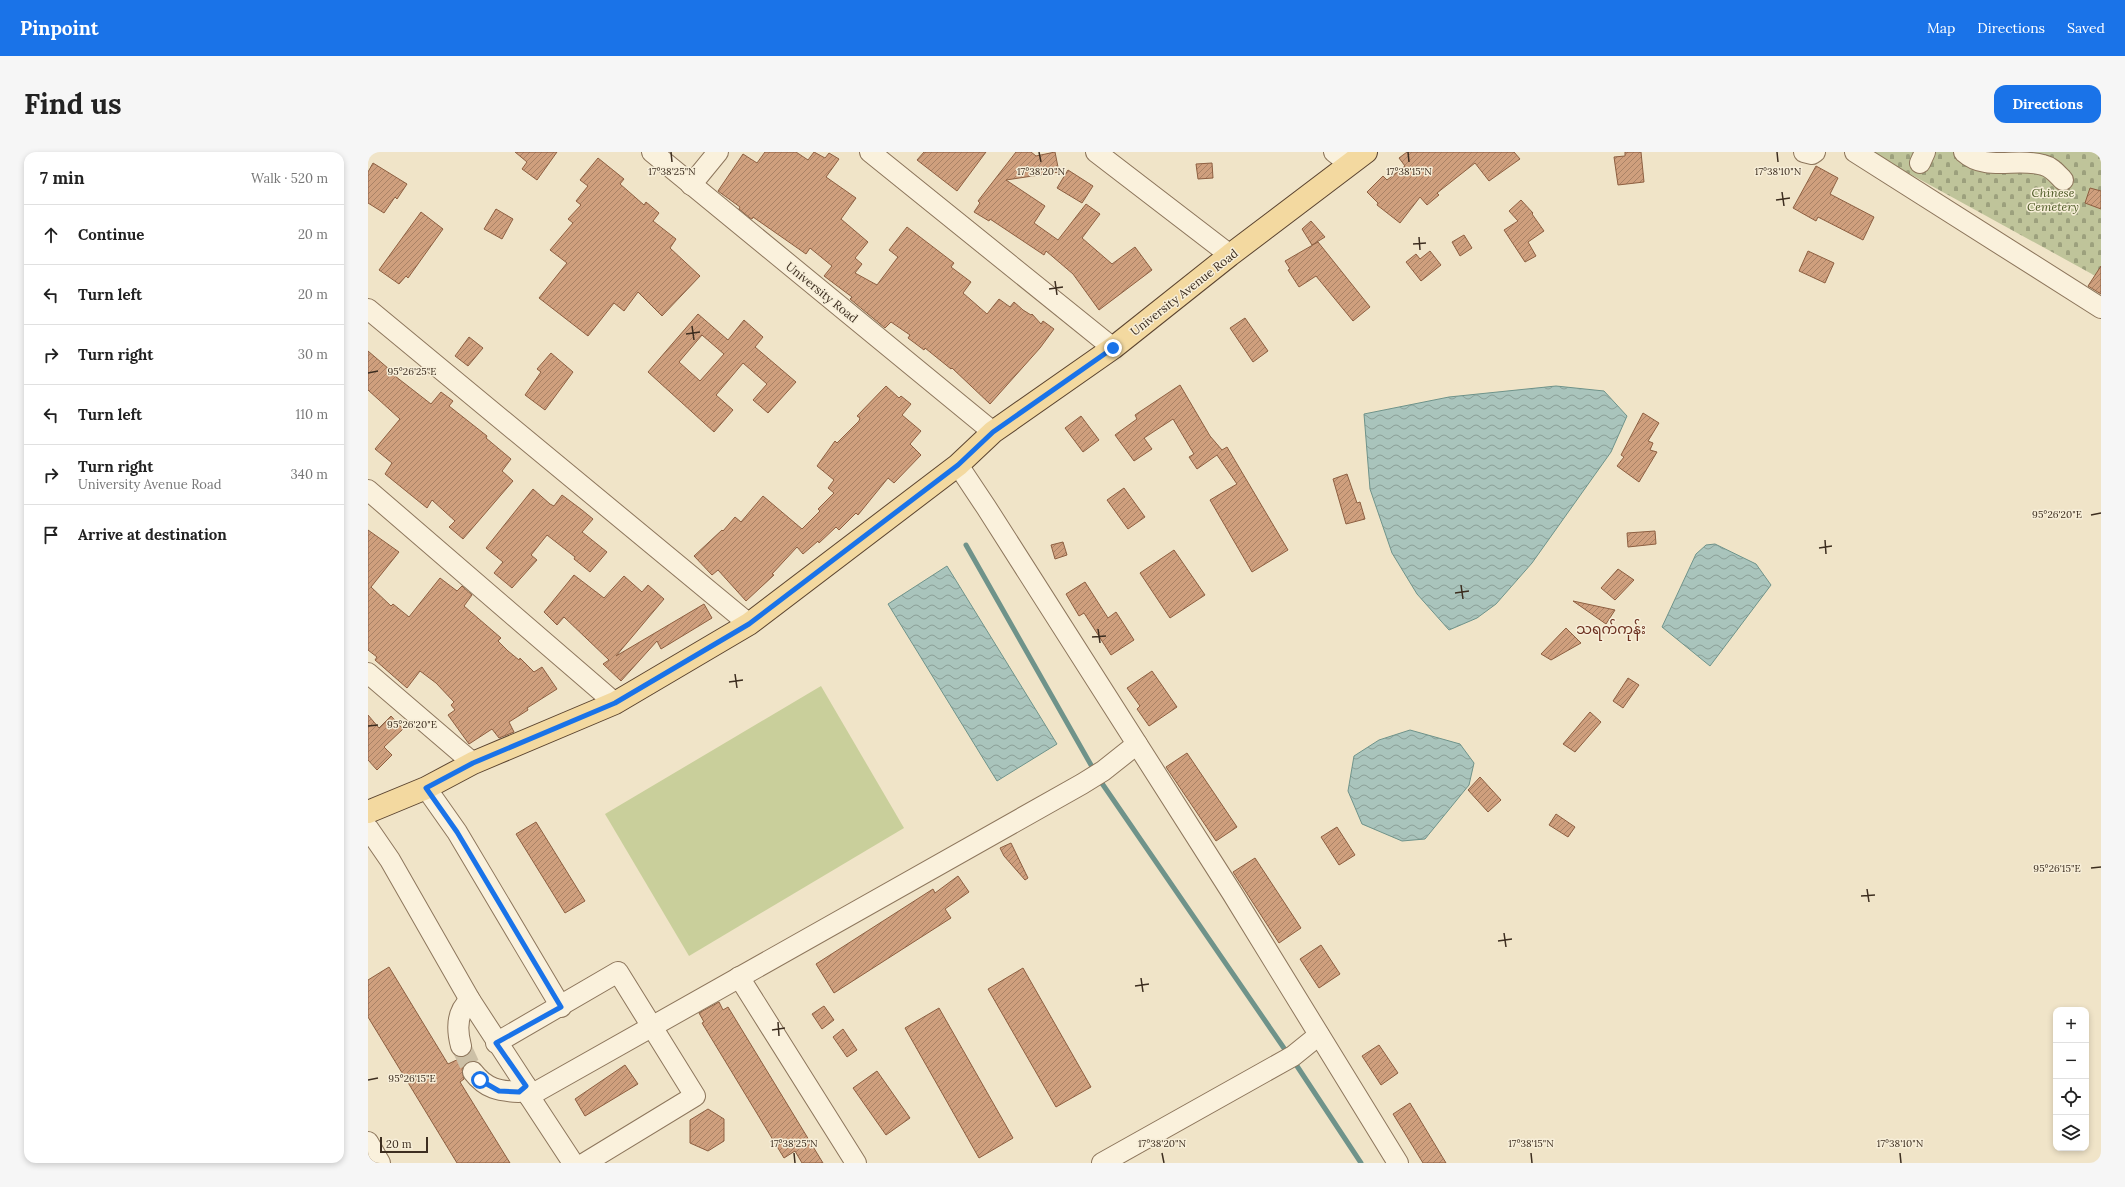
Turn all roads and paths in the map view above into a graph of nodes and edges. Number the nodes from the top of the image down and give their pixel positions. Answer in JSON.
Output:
{"nodes":[{"id":1,"x":652,"y":152,"type":"edge"},
{"id":2,"x":718,"y":152,"type":"edge"},
{"id":3,"x":870,"y":152,"type":"edge"},
{"id":4,"x":1096,"y":152,"type":"edge"},
{"id":5,"x":1804,"y":152,"type":"edge"},
{"id":6,"x":1815,"y":152,"type":"edge"},
{"id":7,"x":1855,"y":152,"type":"edge"},
{"id":8,"x":1964,"y":152,"type":"edge"},
{"id":9,"x":1350,"y":156,"type":"edge"},
{"id":10,"x":2063,"y":180,"type":"dead end"},
{"id":11,"x":691,"y":185,"type":"junction"},
{"id":12,"x":1230,"y":255,"type":"junction"},
{"id":13,"x":2101,"y":308,"type":"edge"},
{"id":14,"x":368,"y":309,"type":"edge"},
{"id":15,"x":1113,"y":348,"type":"junction"},
{"id":16,"x":993,"y":432,"type":"junction"},
{"id":17,"x":958,"y":465,"type":"junction"},
{"id":18,"x":368,"y":490,"type":"edge"},
{"id":19,"x":749,"y":624,"type":"junction"},
{"id":20,"x":368,"y":673,"type":"edge"},
{"id":21,"x":615,"y":703,"type":"junction"},
{"id":22,"x":1137,"y":744,"type":"junction"},
{"id":23,"x":473,"y":763,"type":"junction"},
{"id":24,"x":426,"y":788,"type":"junction"},
{"id":25,"x":368,"y":812,"type":"edge"},
{"id":26,"x":368,"y":828,"type":"edge"},
{"id":27,"x":739,"y":977,"type":"junction"},
{"id":28,"x":470,"y":1000,"type":"junction"},
{"id":29,"x":561,"y":1007,"type":"junction"},
{"id":30,"x":652,"y":1026,"type":"junction"},
{"id":31,"x":1319,"y":1035,"type":"junction"},
{"id":32,"x":496,"y":1043,"type":"junction"},
{"id":33,"x":461,"y":1046,"type":"tunnel mouth"},
{"id":34,"x":473,"y":1072,"type":"tunnel mouth"},
{"id":35,"x":528,"y":1091,"type":"junction"},
{"id":36,"x":368,"y":1142,"type":"edge"},
{"id":37,"x":380,"y":1163,"type":"edge"},
{"id":38,"x":573,"y":1163,"type":"edge"},
{"id":39,"x":586,"y":1163,"type":"edge"},
{"id":40,"x":856,"y":1163,"type":"edge"},
{"id":41,"x":1102,"y":1163,"type":"edge"},
{"id":42,"x":1398,"y":1163,"type":"edge"}],
"edges":[{"from":1,"to":11,"type":"street","name":"University Road"},
{"from":2,"to":11,"type":"street"},
{"from":3,"to":15,"type":"street"},
{"from":4,"to":12,"type":"street"},
{"from":5,"to":6,"type":"street"},
{"from":7,"to":13,"type":"street"},
{"from":8,"to":10,"type":"street"},
{"from":9,"to":12,"type":"main road","name":"University Avenue Road"},
{"from":11,"to":16,"type":"street","name":"University Road"},
{"from":12,"to":15,"type":"main road","name":"University Avenue Road"},
{"from":14,"to":19,"type":"street"},
{"from":15,"to":16,"type":"main road","name":"University Avenue Road"},
{"from":16,"to":17,"type":"main road","name":"University Avenue Road"},
{"from":17,"to":19,"type":"main road","name":"University Avenue Road"},
{"from":17,"to":22,"type":"street"},
{"from":18,"to":21,"type":"street"},
{"from":19,"to":21,"type":"main road","name":"University Avenue Road"},
{"from":20,"to":23,"type":"street"},
{"from":21,"to":23,"type":"main road","name":"University Avenue Road"},
{"from":22,"to":27,"type":"street"},
{"from":22,"to":31,"type":"street"},
{"from":23,"to":24,"type":"main road","name":"University Avenue Road"},
{"from":24,"to":25,"type":"main road","name":"University Avenue Road"},
{"from":24,"to":29,"type":"street"},
{"from":26,"to":28,"type":"street"},
{"from":27,"to":30,"type":"street"},
{"from":27,"to":40,"type":"street"},
{"from":28,"to":32,"type":"street"},
{"from":28,"to":33,"type":"street"},
{"from":29,"to":30,"type":"street"},
{"from":29,"to":32,"type":"street"},
{"from":30,"to":35,"type":"street"},
{"from":30,"to":39,"type":"street"},
{"from":31,"to":41,"type":"street"},
{"from":31,"to":42,"type":"street"},
{"from":32,"to":35,"type":"street"},
{"from":34,"to":35,"type":"street"},
{"from":35,"to":38,"type":"street"},
{"from":36,"to":37,"type":"street"}]}
